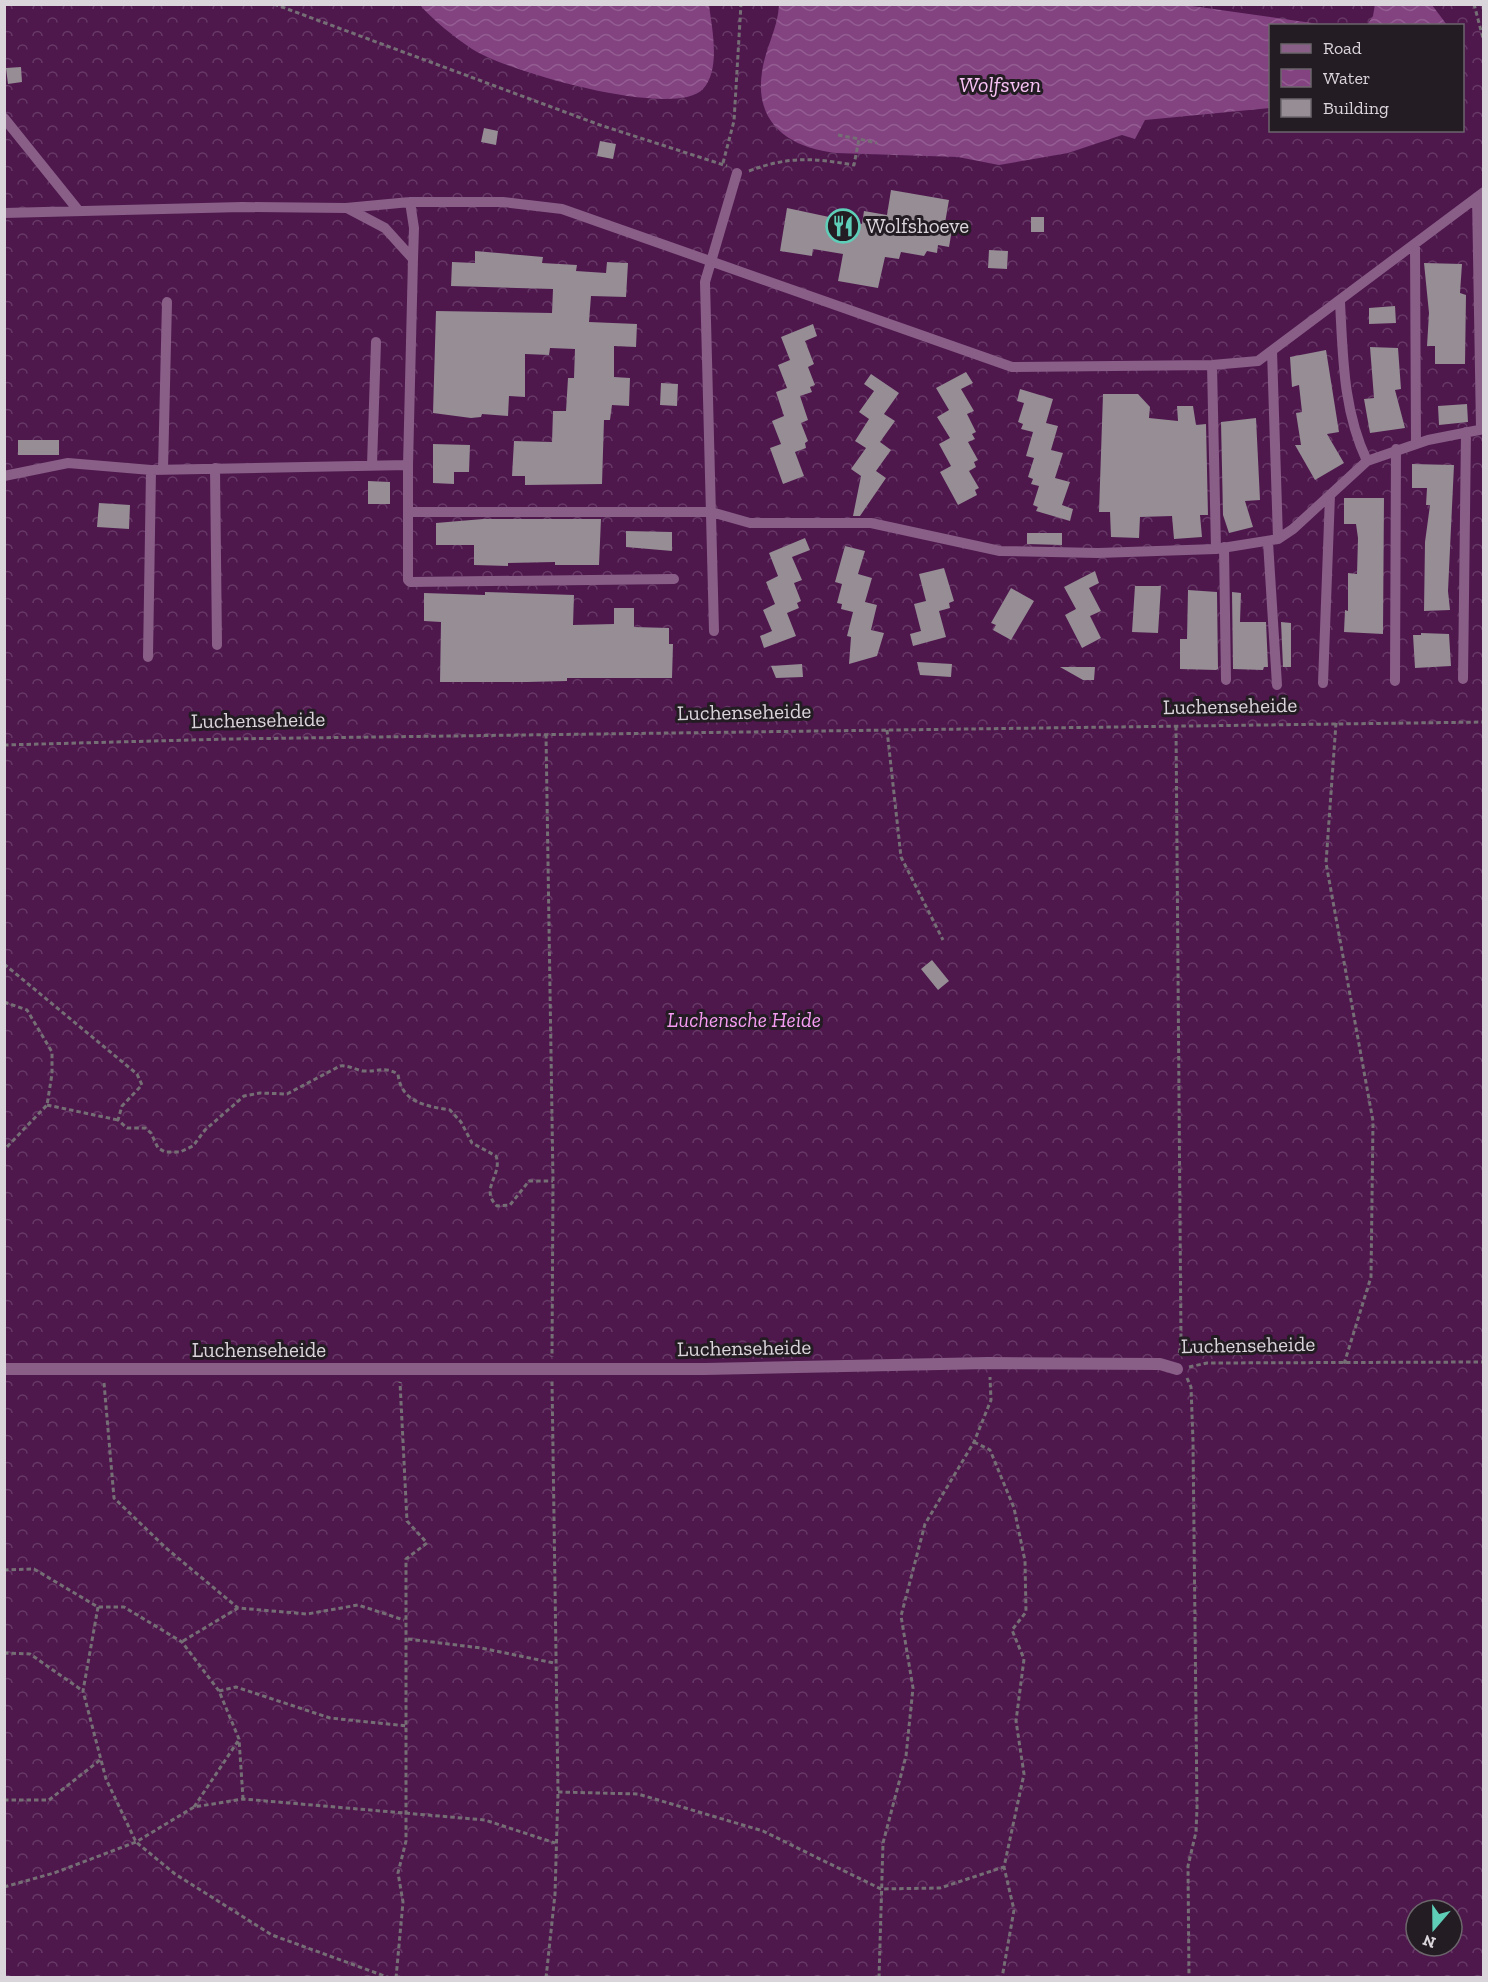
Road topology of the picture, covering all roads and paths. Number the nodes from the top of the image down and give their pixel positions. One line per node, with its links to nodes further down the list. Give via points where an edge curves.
1 (274, 4): 9 (path, via 600,125)
2 (741, 4): 9 (path, via 734,121)
3 (1474, 4): 4 (path)
4 (1484, 42)
5 (4, 118): 14 (lane)
6 (838, 135): 7 (path)
7 (859, 140): 8 (path); 10 (path, via 854,165 814,158 776,161)
8 (877, 143)
9 (723, 163): 10 (path)
10 (737, 173): 18 (lane)
11 (1480, 194): 16 (lane); 24 (lane)
12 (410, 202): 13 (lane); 17 (lane); 18 (lane, via 503,201 562,209)
13 (346, 208): 14 (lane); 17 (lane, via 385,228)
14 (78, 210): 15 (lane)
15 (4, 213)
16 (1415, 244): 20 (lane); 26 (lane)
17 (413, 259): 30 (lane)
18 (710, 261): 23 (lane, via 1012,367); 37 (lane, via 705,282)
19 (167, 302): 32 (lane)
20 (1340, 302): 22 (lane); 28 (lane, via 1350,417)
21 (376, 342): 29 (lane)
22 (1272, 351): 23 (lane, via 1258,361); 38 (lane)
23 (1212, 365): 39 (lane)
24 (1482, 429): 25 (lane)
25 (1467, 432): 26 (lane); 44 (lane)
26 (1416, 444): 27 (lane)
27 (1396, 449): 28 (lane); 46 (lane)
28 (1367, 461): 35 (lane)
29 (372, 465): 30 (lane); 31 (lane)
30 (408, 465): 36 (lane)
31 (215, 468): 32 (lane); 42 (lane)
32 (163, 469): 33 (lane)
33 (151, 471): 34 (lane, via 68,463); 43 (lane)
34 (4, 476)
35 (1330, 495): 38 (lane); 47 (lane)
36 (408, 512): 37 (lane); 40 (lane, via 410,582)
37 (711, 512): 39 (lane, via 750,523 871,523 1000,551 1098,553); 41 (lane)
38 (1273, 541): 39 (lane); 48 (lane)
39 (1220, 548): 45 (lane)
40 (674, 579)
41 (714, 631)
42 (217, 645)
43 (148, 657)
44 (1463, 679)
45 (1226, 680)
46 (1395, 681)
47 (1323, 683)
48 (1277, 685)
49 (1484, 722): 50 (path, Luchenseheide)
50 (1336, 723): 51 (path, Luchenseheide); 64 (path, via 1326,863 1373,1121 1371,1277)
51 (1176, 726): 52 (path, Luchenseheide); 67 (path, via 1181,1341)
52 (887, 730): 53 (path, Luchenseheide); 55 (path, via 901,857)
53 (546, 735): 54 (path, Luchenseheide); 61 (path)
54 (4, 745)
55 (943, 940)
56 (4, 964): 59 (path, via 143,1081 122,1106)
57 (4, 1002): 58 (path, via 27,1010 52,1052)
58 (47, 1105): 59 (path); 60 (path)
59 (118, 1120): 61 (path, via 127,1128 146,1128 158,1148 176,1153 193,1146 205,1130 244,1096 260,1092 287,1094 340,1066 362,1071 387,1068 398,1074 399,1083 413,1100 430,1108 450,1110 472,1143 496,1156 497,1167 489,1188 497,1206 510,1205 530,1181)
60 (4, 1150)
61 (553, 1181): 69 (path)
62 (1484, 1362): 64 (path, Luchenseheide)
63 (988, 1363): 67 (street, Luchenseheide, via 1160,1364); 69 (street, Luchenseheide); 70 (path, via 991,1400)
64 (1344, 1364): 67 (path, Luchenseheide, via 1207,1363)
65 (4, 1369): 68 (street, Luchenseheide)
66 (399, 1369): 68 (street, Luchenseheide); 69 (street, Luchenseheide); 74 (path, via 407,1521 427,1543 406,1559)
67 (1177, 1369): 99 (path, via 1191,1387 1193,1441 1197,1808 1188,1866)
68 (102, 1370): 73 (path, via 114,1498)
69 (552, 1370): 78 (path)
70 (974, 1442): 91 (path, via 990,1450 1014,1508 1025,1561 1026,1612 1012,1630 1024,1659 1016,1721 1024,1774); 93 (path, via 925,1524 901,1616 913,1688 906,1756 883,1843)
71 (4, 1570): 72 (path, via 34,1569)
72 (98, 1607): 76 (path, via 124,1607); 79 (path)
73 (238, 1608): 74 (path, via 307,1614 358,1605); 76 (path)
74 (404, 1620): 75 (path)
75 (408, 1639): 78 (path, via 481,1648); 81 (path)
76 (182, 1642): 80 (path)
77 (4, 1653): 79 (path, via 30,1654)
78 (554, 1664): 84 (path)
79 (83, 1691): 83 (path)
80 (219, 1691): 81 (path, via 236,1687 330,1718); 82 (path)
81 (407, 1726): 88 (path)
82 (239, 1739): 85 (path); 87 (path)
83 (100, 1760): 86 (path, via 49,1800); 89 (path)
84 (558, 1792): 90 (path); 93 (path, via 638,1794 763,1831)
85 (243, 1799): 87 (path); 88 (path)
86 (4, 1800)
87 (194, 1807): 89 (path)
88 (405, 1814): 90 (path, via 485,1820); 95 (path, via 406,1841 398,1873 403,1902)
89 (136, 1842): 92 (path); 94 (path, via 175,1874 272,1935)
90 (555, 1843): 96 (path, via 555,1894)
91 (1004, 1867): 93 (path, via 940,1888); 98 (path, via 1014,1910)
92 (4, 1887)
93 (881, 1889): 97 (path)
94 (390, 1977)
95 (396, 1977)
96 (546, 1977)
97 (879, 1977)
98 (1002, 1977)
99 (1189, 1977)

